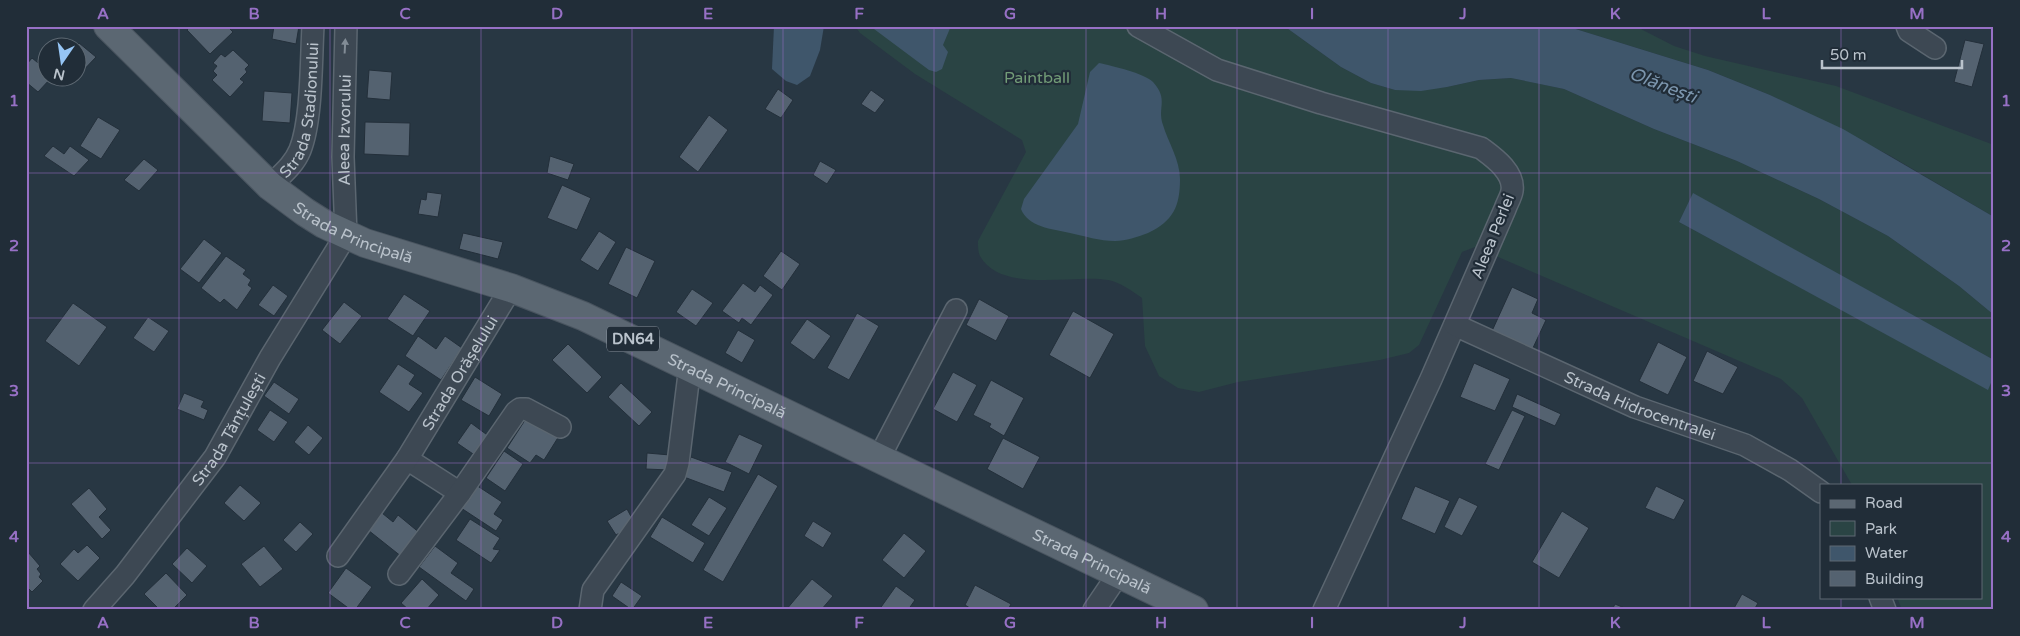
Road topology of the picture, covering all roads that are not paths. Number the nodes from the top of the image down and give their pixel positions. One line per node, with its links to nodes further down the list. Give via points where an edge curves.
1 (108, 26): 7 (main road, Strada Principală / DN64)
2 (313, 26): 7 (street, Strada Stadionului, via 305,133 300,151)
3 (346, 26): 8 (street, Aleea Izvorului, one-way to 3, via 343,157)
4 (1138, 26): 11 (street, Aleea Perlei, via 1217,70 1481,148 1494,158 1508,174 1512,190)
5 (1907, 26): 6 (street, via 1909,31)
6 (1935, 48)
7 (270, 186): 8 (main road, Strada Principală / DN64, via 305,212)
8 (346, 235): 9 (main road, Strada Principală / DN64); 22 (street, Strada Tănțulești, via 270,358 215,457)
9 (511, 288): 12 (main road, Strada Principală / DN64, via 583,316); 15 (street, Strada Orășelului)
10 (956, 310): 14 (street)
11 (1455, 326): 16 (street, Strada Hidrocentralei, via 1635,407 1745,445); 26 (street, Aleea Perlei)
12 (690, 366): 14 (main road, Strada Principală / DN64); 23 (street, via 675,474 593,590)
13 (560, 427): 17 (street, via 535,412 520,409)
14 (879, 458): 20 (main road, Strada Principală / DN64)
15 (407, 459): 17 (street); 18 (street, Strada Orășelului)
16 (1820, 491)
17 (460, 493): 19 (street)
18 (338, 556)
19 (399, 574)
20 (1119, 574): 24 (street); 25 (main road, Strada Principală / DN64)
21 (1880, 598): 27 (street)
22 (94, 610)
23 (590, 610)
24 (1094, 610)
25 (1194, 610)
26 (1324, 610)
27 (1885, 610)

